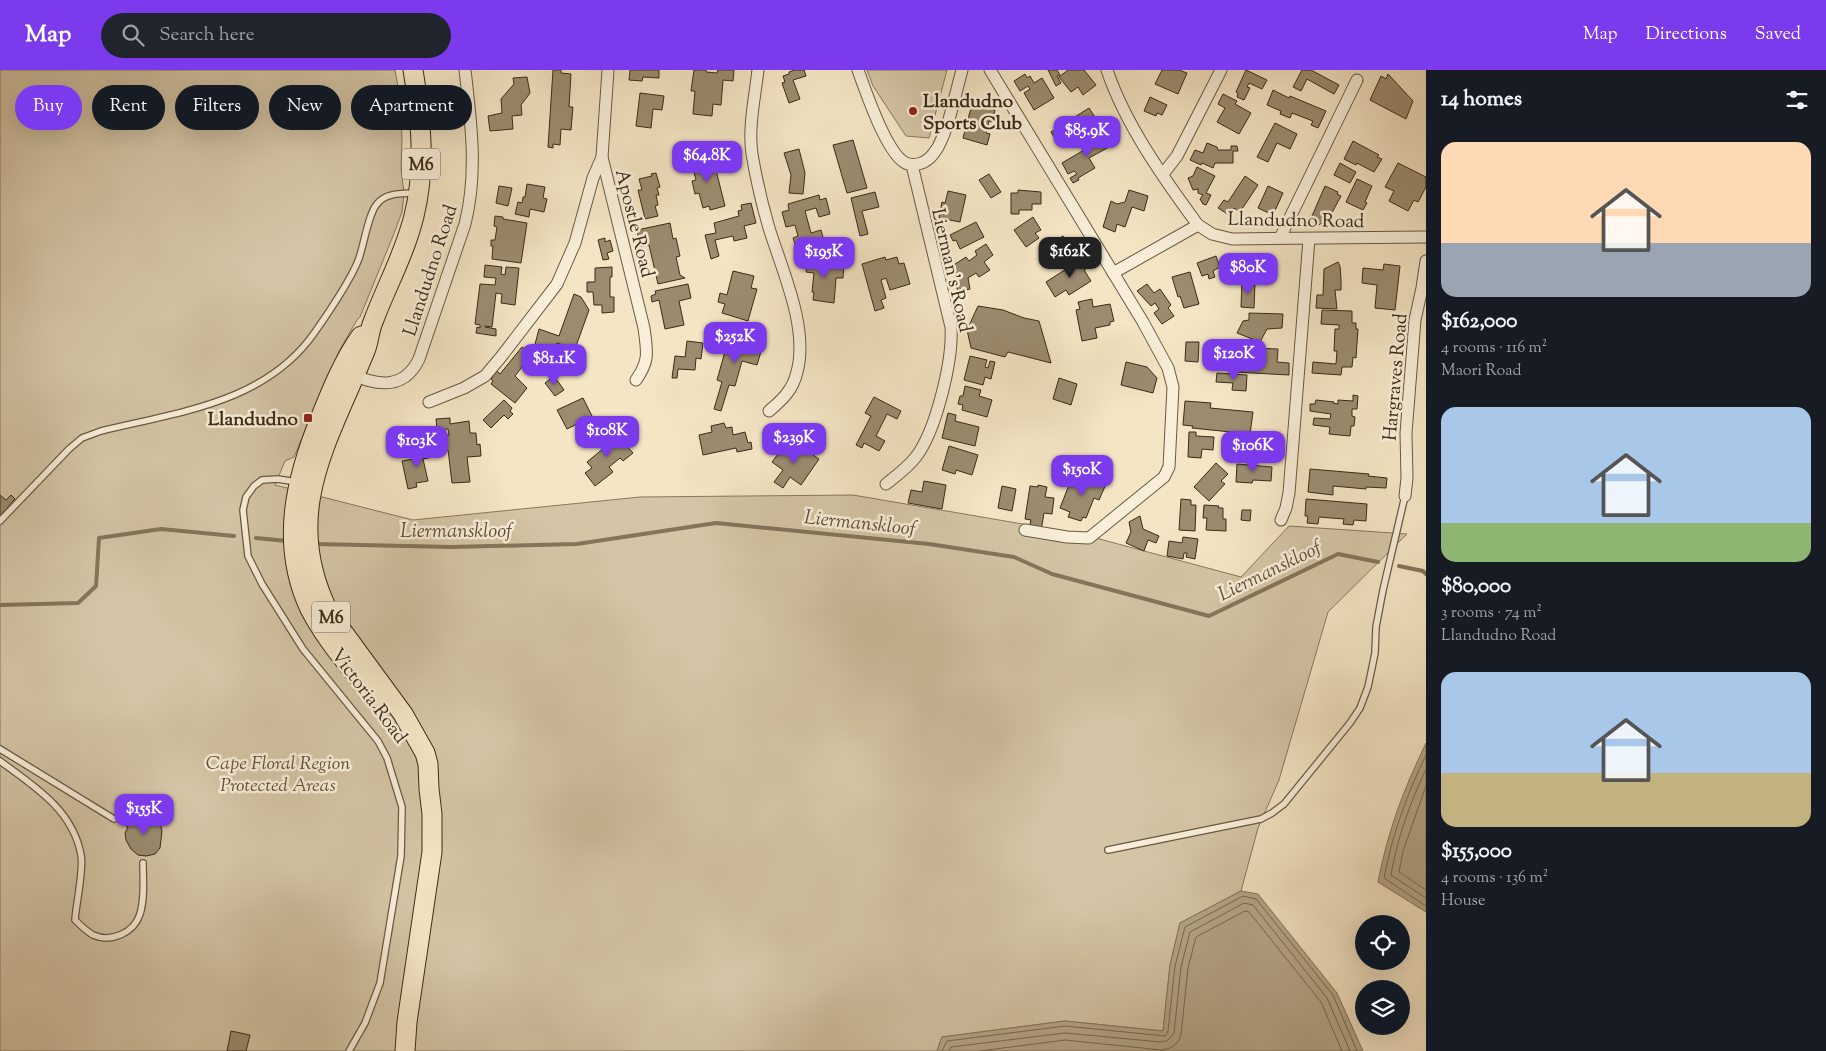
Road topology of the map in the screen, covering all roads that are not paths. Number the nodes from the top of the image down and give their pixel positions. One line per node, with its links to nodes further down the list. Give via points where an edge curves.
1 (413, 70): 14 (main road, Victoria Road / M6, via 421,123)
2 (465, 70): 21 (street, Llandudno Road, via 473,145 469,206 419,360 410,374 399,381 384,383)
3 (608, 70): 11 (street, Apostle Road)
4 (758, 70): 24 (street, via 752,152 768,226 794,309 799,336 799,363 793,384 784,399)
5 (858, 70): 12 (street, via 873,114 891,146 903,162)
6 (962, 70): 12 (street, via 938,148 928,160)
7 (990, 70): 20 (street)
8 (1107, 70): 13 (street, Llandudno Road, via 1131,124)
9 (1221, 70): 13 (street, via 1177,156)
10 (1357, 80): 17 (street)
11 (602, 157): 22 (street, Apostle Road, via 644,328 647,357 645,368); 23 (street, via 575,243 557,284 485,376)
12 (912, 165): 26 (street, Lierman's Road, via 952,327 952,340 948,369 926,440 915,458)
13 (1163, 174): 15 (street, Llandudno Road)
14 (418, 193): 21 (main road, Victoria Road / M6, via 410,230 394,274 372,324 354,346); 29 (lane, via 397,194 378,203 354,269 315,332 286,366 243,392 219,401 82,438)
15 (1198, 225): 17 (street, Llandudno Road, via 1212,234 1232,239); 20 (street)
16 (1426, 237): 18 (street, Llandudno Road)
17 (1280, 238): 18 (street, Llandudno Road)
18 (1309, 239): 28 (street, via 1289,493)
19 (1426, 261): 27 (street, Hargraves Road, via 1415,320 1406,433 1408,478)
20 (1113, 273): 30 (street, via 1156,345 1172,379 1173,413 1167,473 1089,538)
21 (347, 372): 25 (main road, Victoria Road / M6, via 309,445)
22 (636, 380)
23 (429, 402)
24 (769, 411)
25 (306, 483): 36 (main road, Victoria Road / M6, via 307,540 312,572 322,599 344,637 411,727 428,764 432,852); 37 (lane, via 278,478 262,480 254,486 246,497 243,510 248,556 303,649 378,741 402,807 401,856 380,983 365,1023)
26 (886, 484)
27 (1405, 496): 34 (lane, via 1383,590 1368,687 1360,708 1284,804 1261,819)
28 (1281, 520)
29 (0, 522)
30 (1025, 530)
31 (0, 749): 33 (lane)
32 (0, 761): 35 (lane, via 33,785 64,814 74,832 81,856 75,920 91,934 118,936 137,921 142,903)
33 (114, 819)
34 (1108, 850)
35 (143, 863)
36 (404, 1049)
37 (349, 1051)

